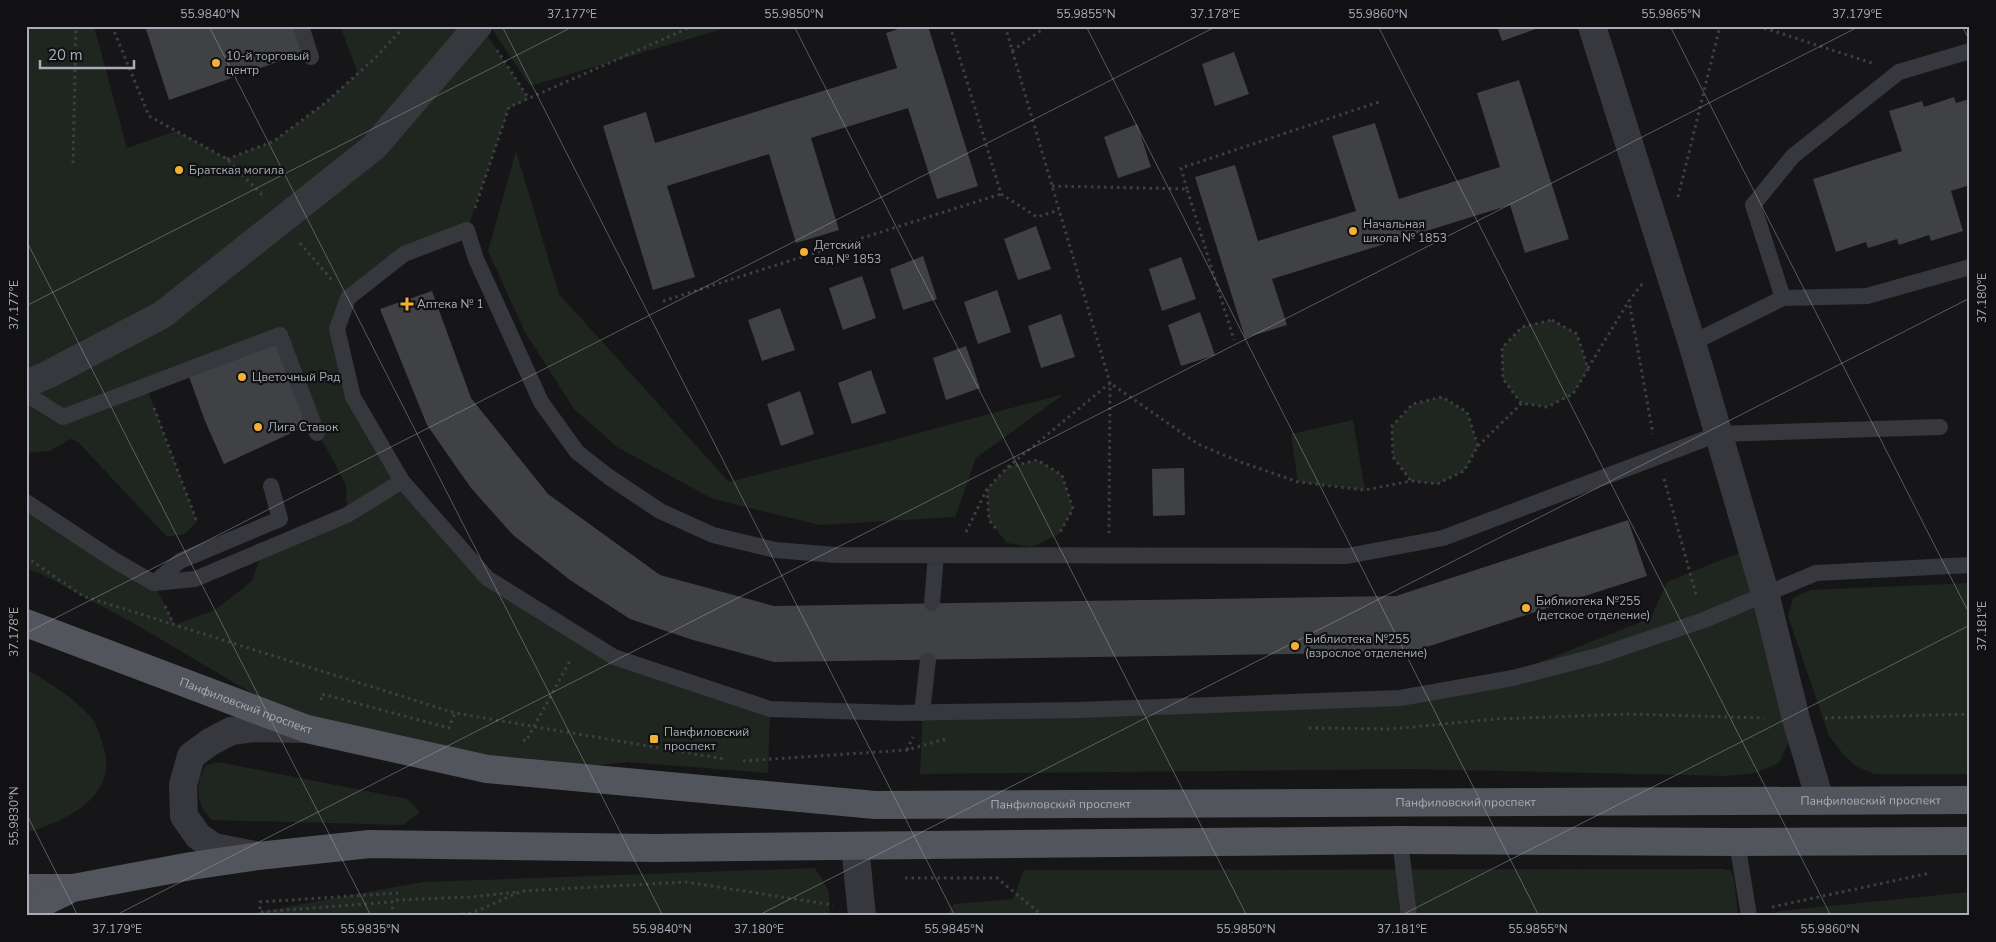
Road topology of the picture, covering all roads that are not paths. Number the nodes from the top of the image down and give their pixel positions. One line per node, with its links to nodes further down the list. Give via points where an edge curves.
1 (301, 26): 5 (lane)
2 (1592, 26): 8 (street)
3 (485, 34): 9 (street, via 374,147 162,315)
4 (1970, 51): 7 (lane, via 1899,72 1793,156 1753,205)
5 (311, 57)
6 (1970, 267): 7 (lane, via 1868,296)
7 (1783, 298): 8 (lane)
8 (1692, 344): 13 (street)
9 (26, 384)
10 (26, 394): 12 (lane, via 63,417 280,335)
11 (1940, 427): 13 (lane)
12 (317, 433)
13 (1718, 434): 17 (lane, via 1443,538 1347,556); 20 (street)
14 (402, 482): 17 (lane, via 353,397 337,329 348,298 404,254 467,230 476,259 541,402 577,452 609,478 660,511 713,535 775,550 836,555); 19 (lane, via 347,515 195,579); 24 (lane, via 487,578 614,658 770,709)
15 (271, 486): 19 (lane, via 280,519 180,561)
16 (26, 502): 19 (lane)
17 (936, 555): 21 (lane)
18 (1970, 565): 20 (lane, via 1816,573)
19 (154, 583)
20 (1765, 593): 24 (lane, via 1704,620 1601,655 1513,678 1400,698); 26 (street)
21 (932, 603)
22 (26, 623): 25 (main road, Панфиловский проспект)
23 (928, 660): 24 (lane)
24 (922, 712)
25 (308, 729): 26 (main road, Панфиловский проспект, via 487,769 876,805); 32 (street, via 231,731 191,756 182,785 184,816 198,836 214,847)
26 (1820, 800): 27 (main road, Панфиловский проспект)
27 (1970, 800)
28 (1400, 840): 30 (main road); 31 (main road); 38 (lane)
29 (1970, 841): 30 (main road)
30 (1737, 842): 37 (lane)
31 (856, 846): 32 (main road, via 655,848 370,844); 36 (street)
32 (258, 856): 34 (main road)
33 (26, 888): 34 (main road)
34 (73, 888): 35 (main road)
35 (26, 911)
36 (862, 911)
37 (1748, 914)
38 (1409, 916)

